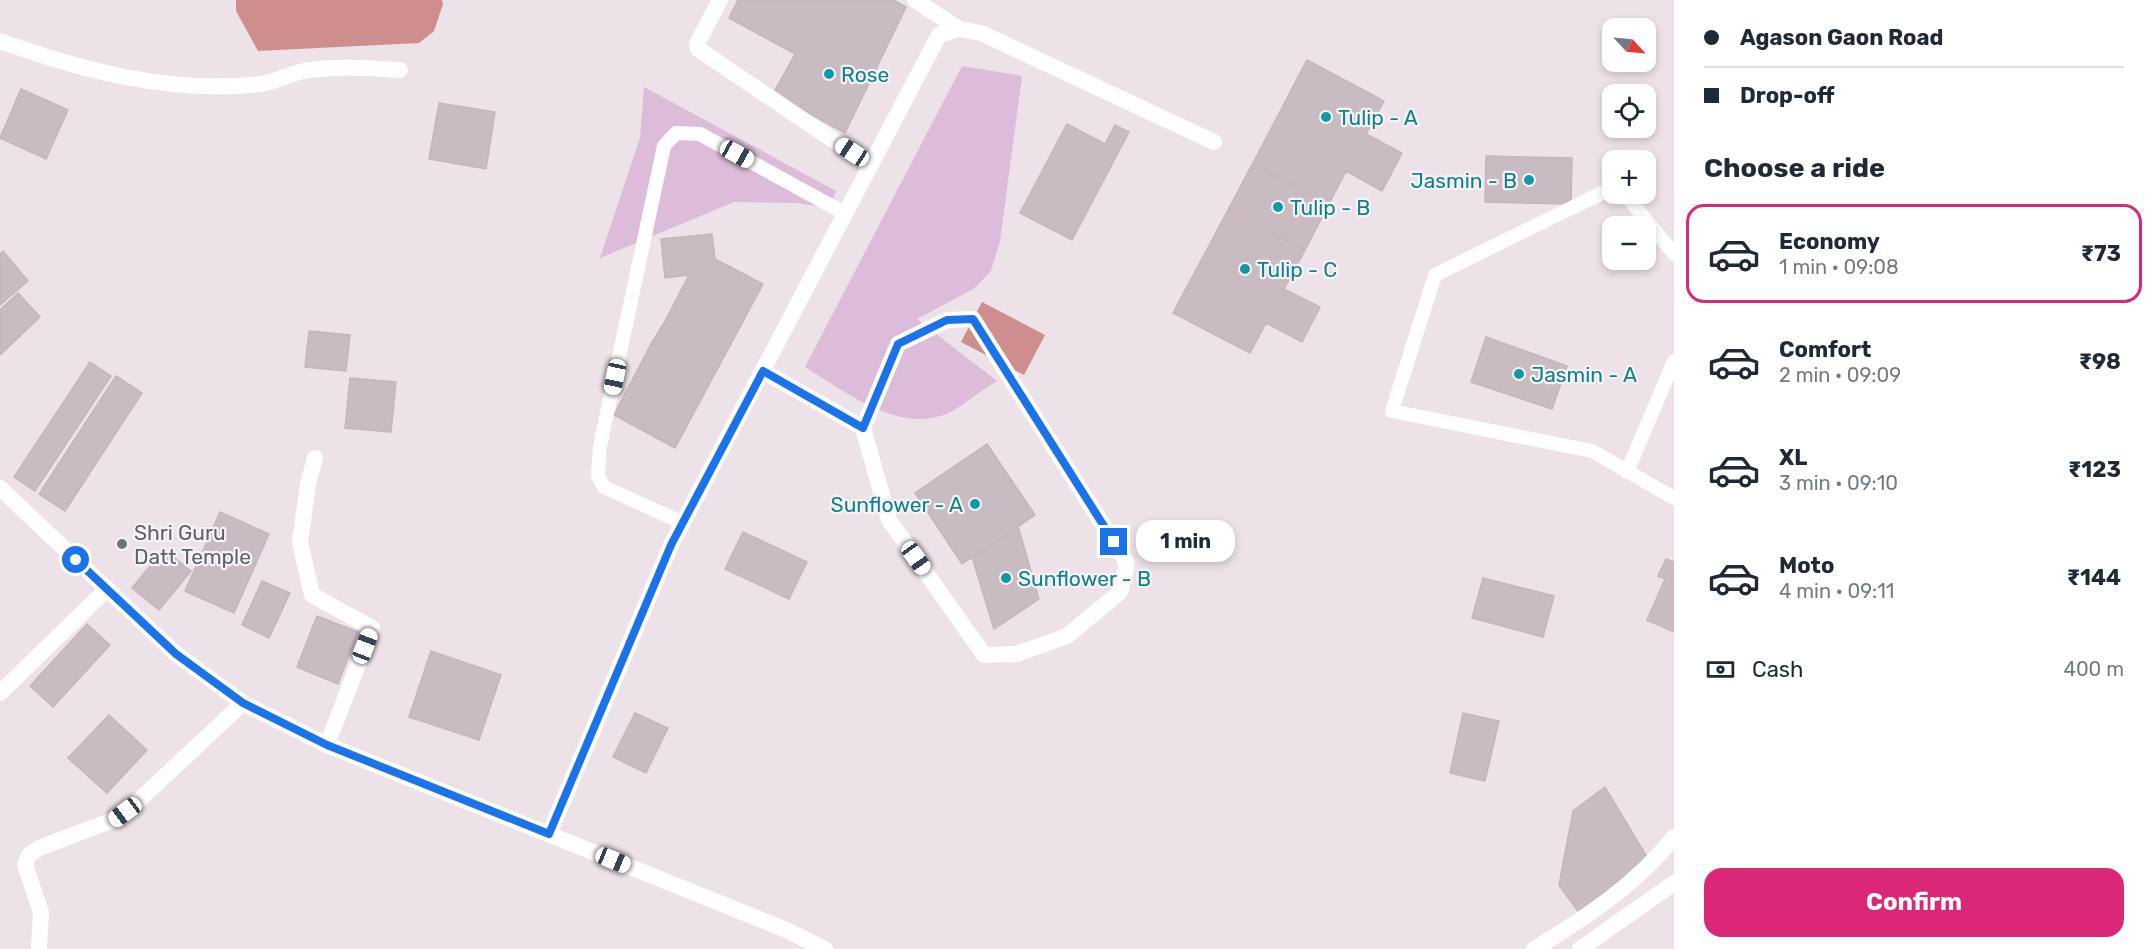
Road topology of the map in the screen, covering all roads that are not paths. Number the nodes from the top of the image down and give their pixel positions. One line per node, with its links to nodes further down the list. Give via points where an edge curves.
1 (720, 0): 7 (street, via 698,49)
2 (915, 0): 3 (street)
3 (959, 28): 6 (street, via 981,33); 7 (street, via 939,34)
4 (0, 41): 5 (street, via 129,78 180,87 261,84 304,71 360,67)
5 (400, 70)
6 (1214, 142)
7 (870, 165): 10 (street)
8 (1602, 193): 16 (lane, via 1435,275 1392,411 1592,452)
9 (1634, 204): 11 (lane)
10 (846, 214): 13 (street); 19 (lane, via 700,134 676,133 664,146 600,446 598,476 604,487)
11 (1674, 254)
12 (1674, 361): 16 (lane)
13 (763, 371): 14 (street); 19 (street)
14 (863, 428): 14 (street, via 889,520 984,655 1017,654 1067,636 1120,592 1127,563 973,319 947,320 898,344)
15 (315, 458): 23 (street, via 300,542 312,595 372,628)
16 (1627, 472): 18 (lane)
17 (0, 488): 20 (street)
18 (1674, 498)
19 (683, 523): 24 (street)
20 (107, 589): 21 (street); 22 (street, via 176,654)
21 (0, 693)
22 (243, 703): 23 (street); 27 (street, via 113,820 29,855 25,865 41,912)
23 (327, 745): 24 (street)
24 (549, 834): 28 (street)
25 (1674, 837): 29 (street, via 1631,882)
26 (1674, 883): 30 (street)
27 (39, 949)
28 (825, 949)
29 (1534, 949)
30 (1580, 949)

